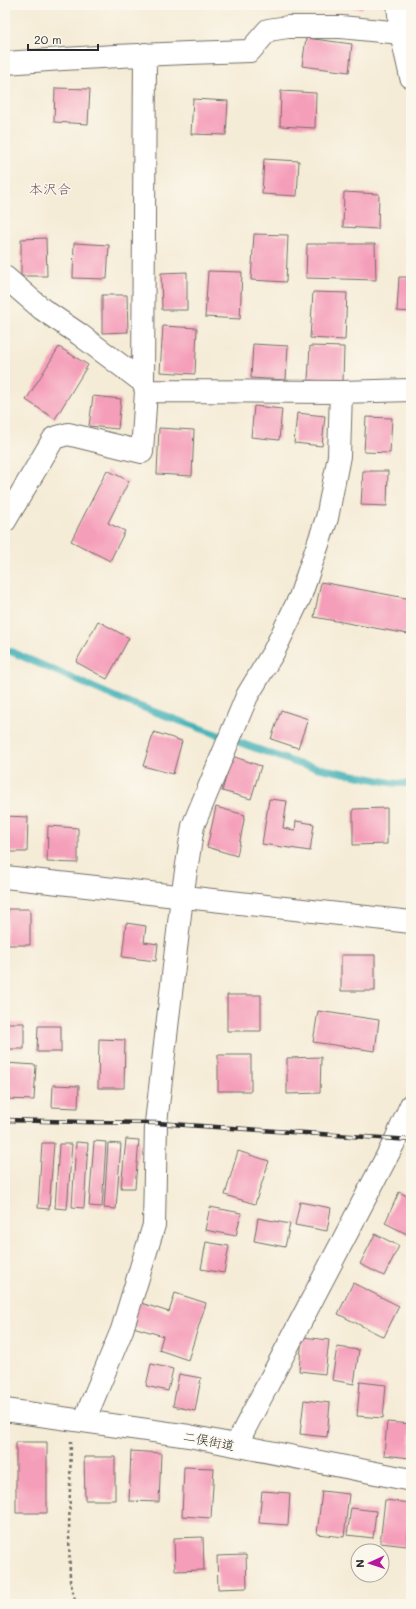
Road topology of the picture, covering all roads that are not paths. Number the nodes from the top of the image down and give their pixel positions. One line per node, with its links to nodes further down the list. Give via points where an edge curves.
1 (398, 5): 2 (street)
2 (401, 33): 3 (street, via 341,27 288,27 268,30 250,51); 5 (street)
3 (145, 54): 4 (street); 7 (street)
4 (5, 63)
5 (411, 78)
6 (5, 277): 7 (street, via 42,309 79,334)
7 (144, 386): 9 (street); 10 (street, via 142,452 68,434 54,438)
8 (411, 390): 9 (street)
9 (341, 392): 12 (street, via 339,456 327,518 300,597 274,651 247,696 193,826)
10 (8, 509)
11 (5, 877): 12 (street)
12 (182, 897): 13 (street); 16 (street, via 156,1122 154,1225 122,1330)
13 (411, 922)
14 (411, 1105): 17 (street)
15 (5, 1410): 16 (street, 二俣街道)
16 (77, 1420): 17 (street, 二俣街道)
17 (236, 1445): 18 (street, 二俣街道)
18 (411, 1480)

